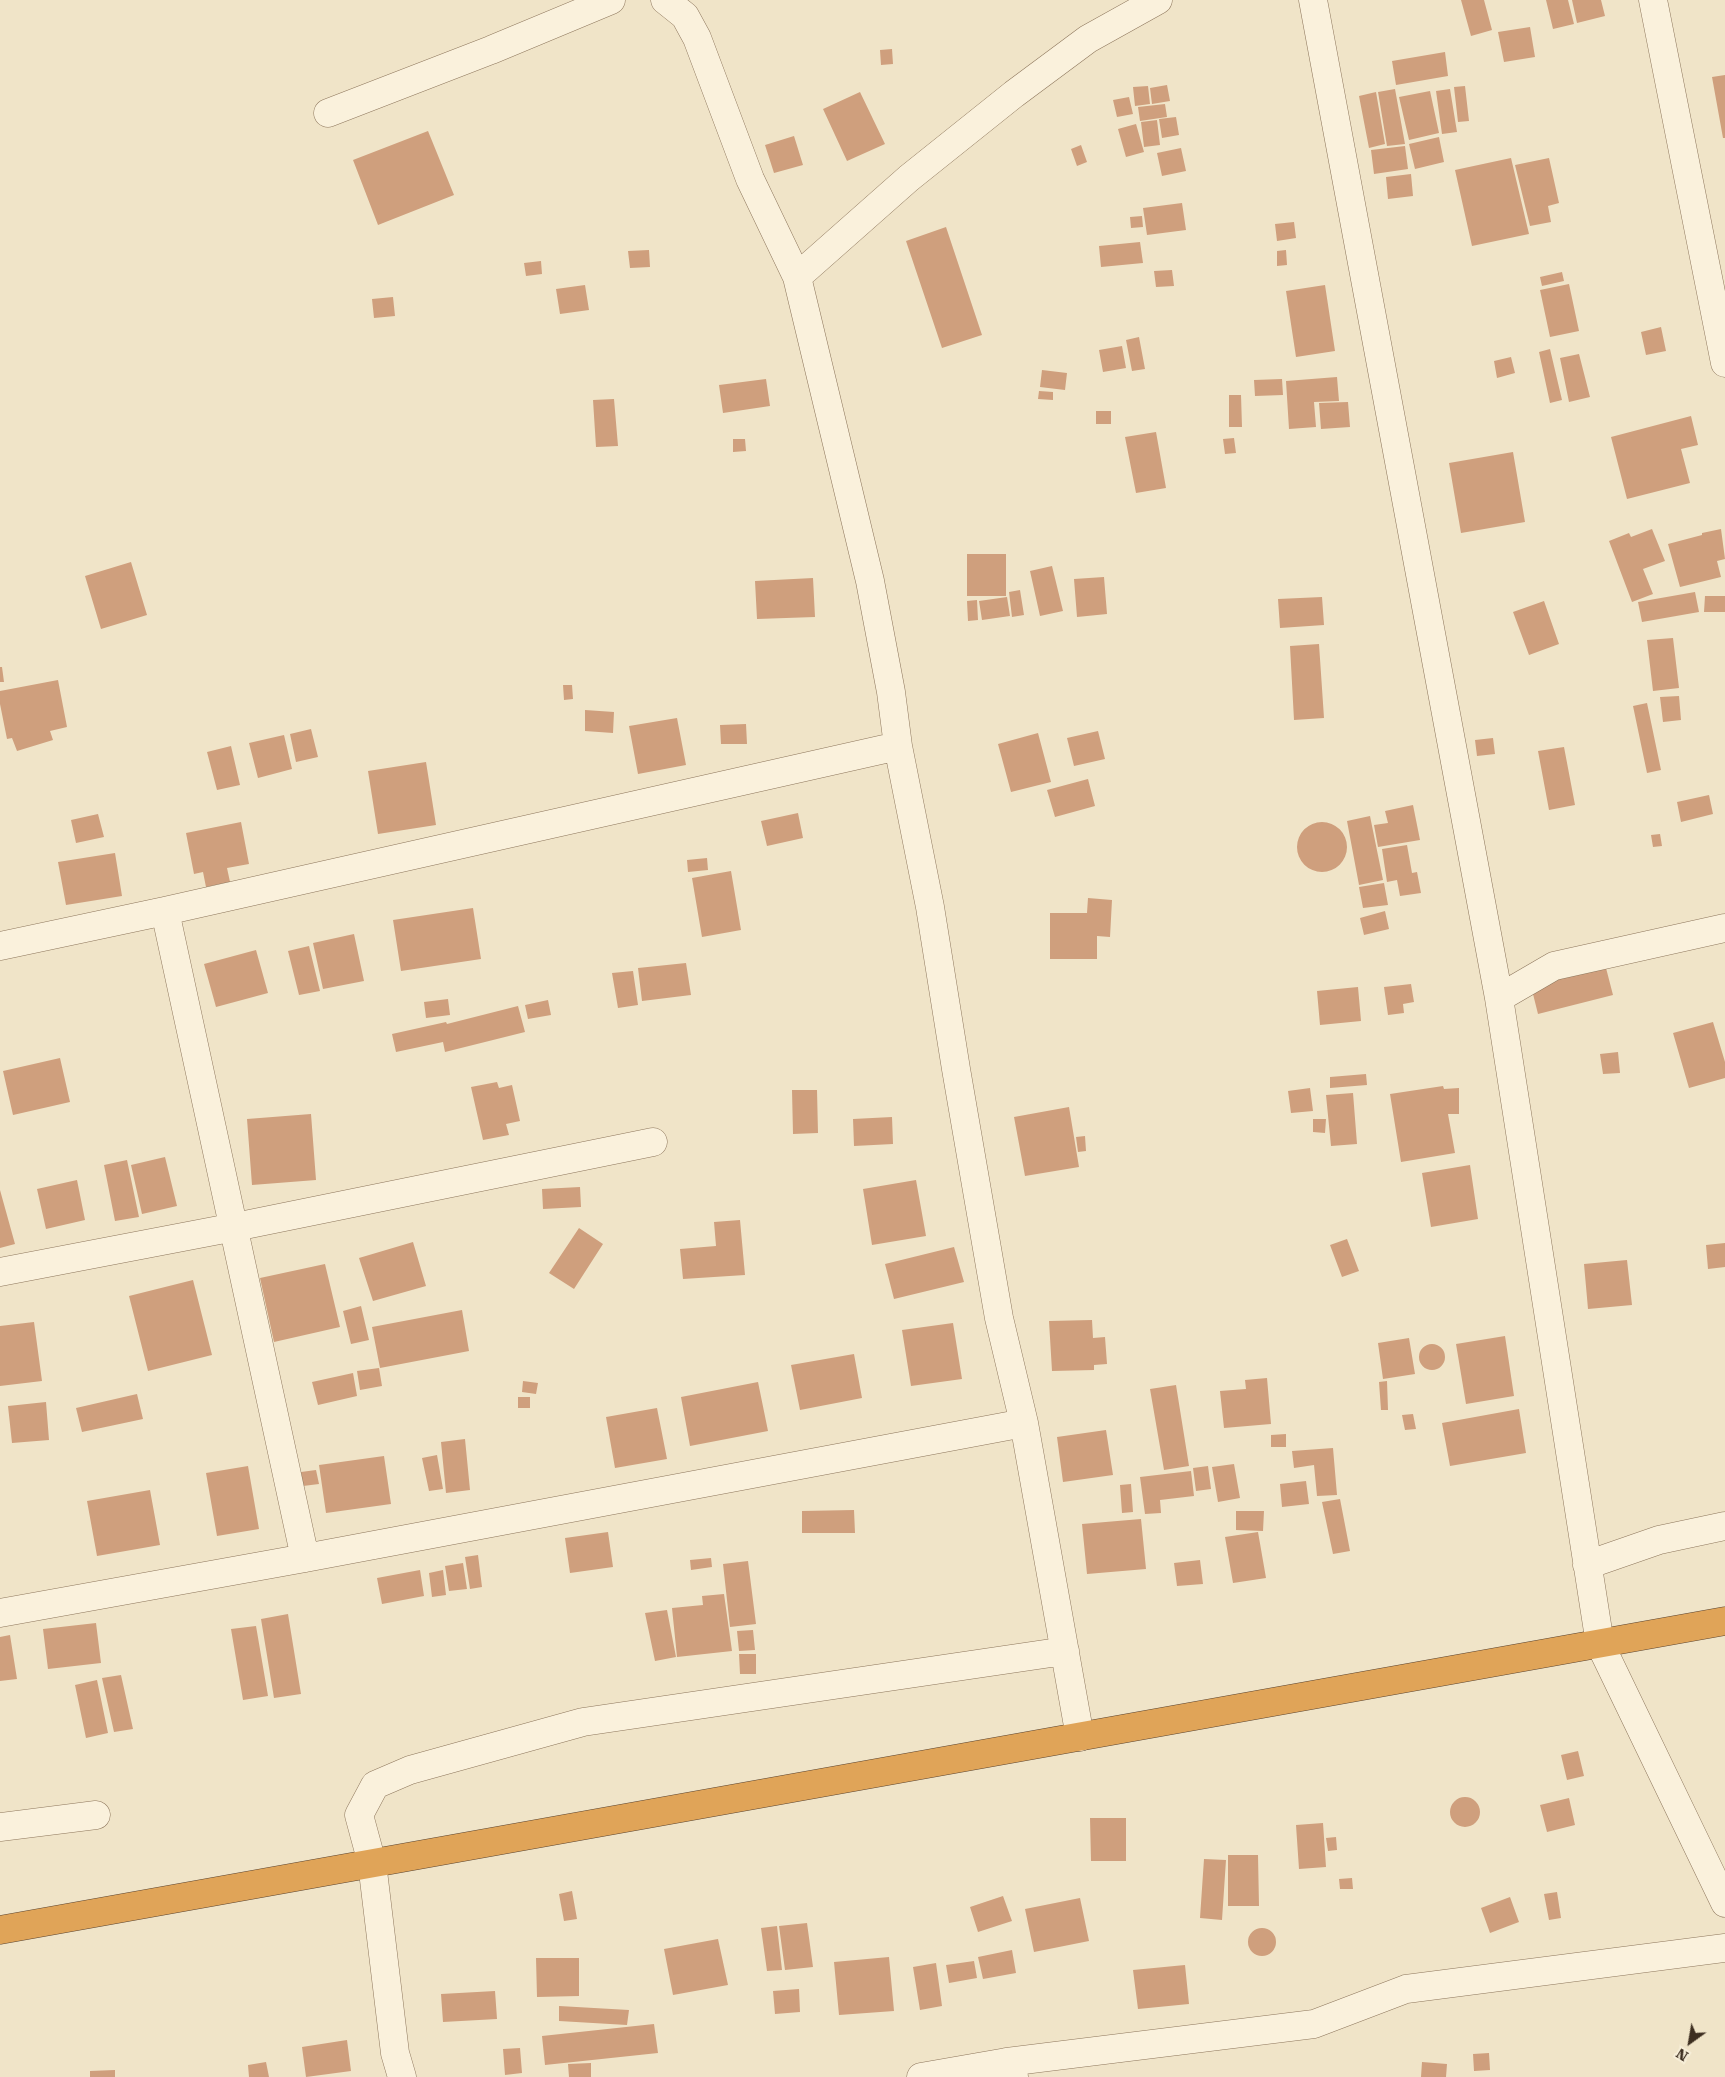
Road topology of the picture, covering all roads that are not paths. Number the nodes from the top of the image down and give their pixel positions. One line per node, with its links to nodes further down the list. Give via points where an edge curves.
1 (611, 0): 6 (street)
2 (665, 0): 7 (street, via 685,16 696,38 750,180)
3 (1158, 0): 7 (street, via 1088,39 1014,94 909,178)
4 (1313, 0): 13 (street)
5 (1653, 0): 8 (street)
6 (328, 113)
7 (797, 277): 9 (street, via 870,581)
8 (1725, 363)
9 (898, 746): 10 (street); 17 (street, via 930,907 999,1318)
10 (166, 912): 12 (street); 15 (street)
11 (1725, 928): 13 (street, via 1554,966)
12 (0, 946)
13 (1499, 998): 20 (street)
14 (653, 1142): 15 (street)
15 (235, 1227): 16 (street); 19 (street)
16 (0, 1272)
17 (1024, 1423): 19 (street); 24 (street)
18 (1725, 1526): 20 (street, via 1659,1540)
19 (305, 1558): 21 (street)
20 (1588, 1565): 23 (street)
21 (0, 1613)
22 (1725, 1622): 23 (highway)
23 (1600, 1644): 25 (highway); 29 (street)
24 (1065, 1651): 25 (street); 28 (street, via 583,1722 410,1770 375,1785 359,1815)
25 (1080, 1737): 28 (highway)
26 (96, 1815): 27 (street)
27 (0, 1827)
28 (372, 1863): 30 (highway); 33 (street, via 395,2053)
29 (1725, 1903)
30 (0, 1930)
31 (1725, 1948): 32 (street, via 1406,1989 1314,2024)
32 (1011, 2069): 34 (street)
33 (402, 2077)
34 (921, 2077)

